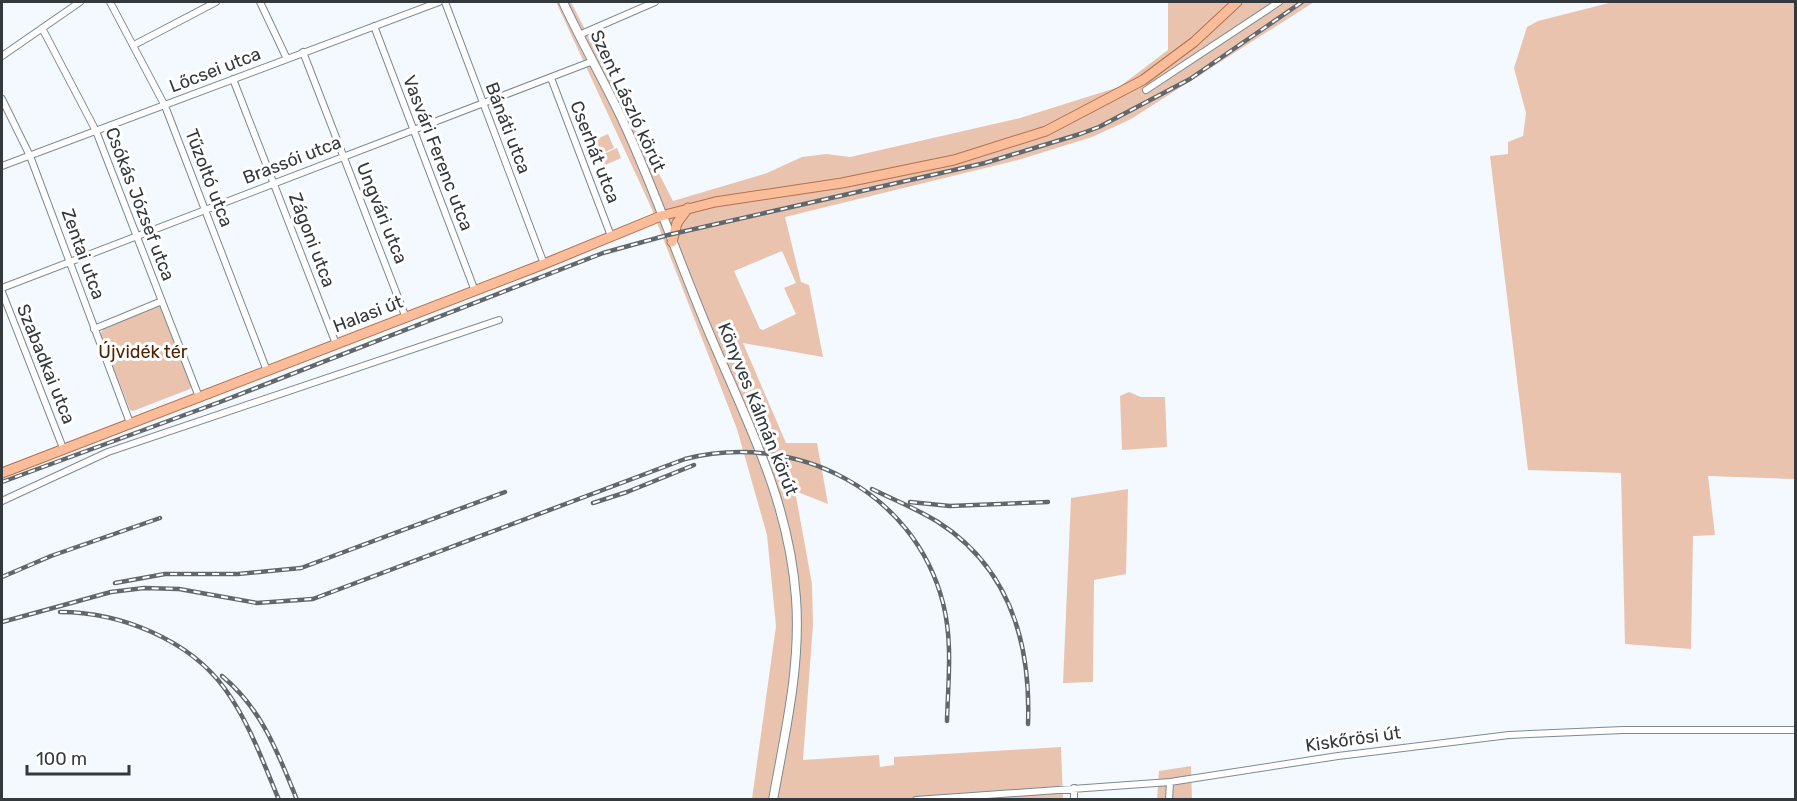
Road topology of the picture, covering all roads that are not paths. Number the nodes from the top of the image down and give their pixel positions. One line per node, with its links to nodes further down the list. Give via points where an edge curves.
1 (77, 2): 12 (street)
2 (110, 2): 14 (street, Tűzoltó utca)
3 (216, 2): 14 (street)
4 (260, 2): 17 (street)
5 (439, 2): 11 (street, Lőcsei utca)
6 (445, 2): 23 (street, Bánáti utca)
7 (562, 2): 13 (street, Szent László körút)
8 (655, 2): 13 (street)
9 (1237, 2): 31 (main road, Halasi út, via 1194,42 1143,80 1046,131 954,160)
10 (1279, 2): 21 (street)
11 (374, 26): 15 (street, Lőcsei utca); 25 (street, Vasvári Ferenc utca)
12 (42, 28): 16 (street); 26 (street, Csókás József utca)
13 (579, 35): 18 (street, Szent László körút)
14 (134, 45): 24 (street, Tűzoltó utca)
15 (303, 52): 17 (street, Lőcsei utca); 28 (street, Ungvári utca)
16 (2, 56)
17 (287, 59): 20 (street, Lőcsei utca)
18 (593, 61): 19 (street, Brassói utca); 33 (street, Szent László körút)
19 (551, 78): 23 (street, Brassói utca); 35 (street, Cserhát utca)
20 (233, 79): 24 (street, Lőcsei utca); 30 (street, Zágoni utca)
21 (1146, 90)
22 (2, 99): 27 (street, Zentai utca)
23 (483, 102): 25 (street, Brassói utca); 38 (street, Bánáti utca)
24 (165, 106): 26 (street, Lőcsei utca); 32 (street, Tűzoltó utca)
25 (412, 129): 28 (street, Brassói utca); 40 (street, Vasvári Ferenc utca)
26 (96, 131): 27 (street, Lőcsei utca); 34 (street, Csókás József utca)
27 (30, 156): 29 (street, Lőcsei utca); 37 (street, Zentai utca)
28 (343, 156): 30 (street, Brassói utca); 42 (street, Ungvári utca)
29 (2, 166)
30 (274, 183): 32 (street, Brassói utca); 45 (street, Zágoni utca)
31 (688, 208): 33 (main road, Halasi út); 36 (main road)
32 (206, 209): 34 (street, Brassói utca); 46 (street, Tűzoltó utca)
33 (661, 216): 35 (main road, Halasi út); 36 (street, Könyves Kálmán körút)
34 (138, 236): 37 (street, Brassói utca); 41 (street, Csókás József utca)
35 (611, 236): 38 (main road, Halasi út)
36 (672, 243): 57 (street, Könyves Kálmán körút, via 772,478 787,532 796,597 796,651)
37 (69, 262): 39 (street, Brassói utca); 44 (street, Zentai utca)
38 (544, 264): 40 (main road, Halasi út)
39 (2, 290): 49 (street, Szabadkai utca)
40 (475, 291): 42 (main road, Halasi út)
41 (162, 301): 44 (street); 47 (street, Csókás József utca)
42 (406, 318): 45 (main road, Halasi út)
43 (499, 320): 51 (street, via 108,452)
44 (94, 328): 48 (street, Zentai utca)
45 (336, 344): 46 (main road, Halasi út)
46 (267, 371): 47 (main road, Halasi út)
47 (199, 397): 48 (main road, Halasi út)
48 (130, 423): 49 (main road, Halasi út)
49 (63, 448): 50 (main road, Halasi út)
50 (2, 473)
51 (2, 501)
52 (1796, 730): 53 (street, Kiskőrösi út, via 1623,730 1509,735)
53 (1170, 782): 54 (street, Kiskőrösi út); 60 (street)
54 (1074, 788): 55 (street, Kiskőrösi út); 59 (street)
55 (1002, 797): 56 (street, Kiskőrösi út)
56 (927, 799): 58 (street, Kiskőrösi út)
57 (773, 800)
58 (916, 800)
59 (1074, 800)
60 (1169, 800)

